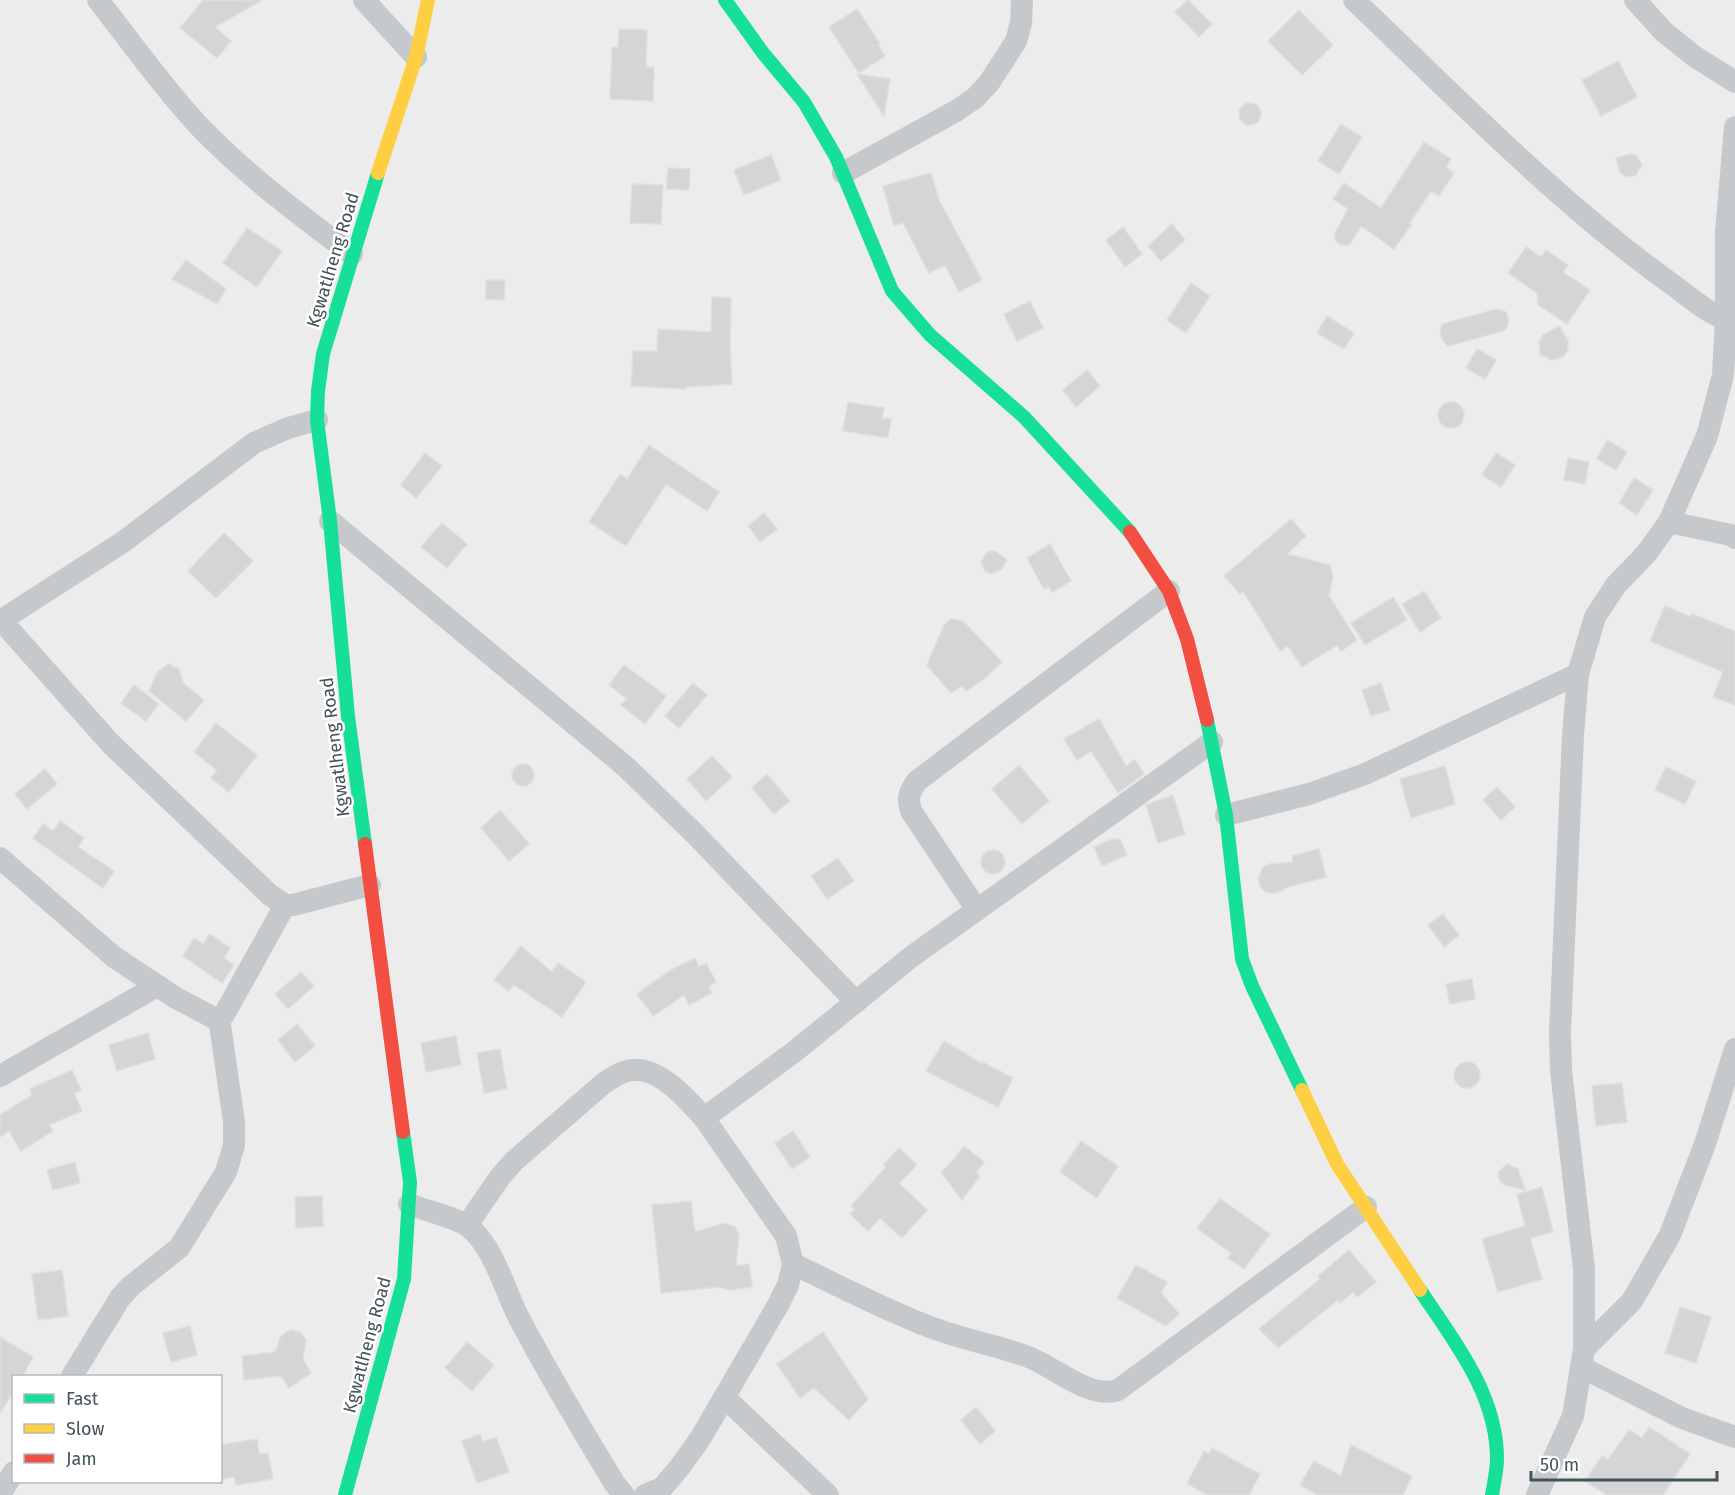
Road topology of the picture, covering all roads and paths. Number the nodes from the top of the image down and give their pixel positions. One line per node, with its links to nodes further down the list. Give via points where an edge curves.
1 (98, 0): 12 (street, via 199,125 274,195)
2 (364, 0): 8 (street)
3 (428, 0): 8 (street, Kgwatlheng Road)
4 (725, 0): 11 (street, via 804,102)
5 (1022, 0): 11 (street, via 1016,41 975,98)
6 (1354, 0): 13 (street, via 1537,175 1649,268 1706,309)
7 (1635, 0): 9 (street, via 1664,32)
8 (416, 57): 12 (street, Kgwatlheng Road)
9 (1735, 82)
10 (1735, 127): 13 (street, via 1726,232)
11 (843, 173): 18 (street, via 892,291 930,334 1024,417 1136,538)
12 (352, 254): 14 (street, Kgwatlheng Road, via 323,354)
13 (1730, 321): 16 (street, via 1723,375 1707,436)
14 (317, 420): 15 (street, Kgwatlheng Road); 19 (street, via 254,443 123,542)
15 (330, 521): 24 (street, Kgwatlheng Road, via 348,716); 28 (street, via 626,767)
16 (1669, 522): 17 (street); 20 (street, via 1646,554 1616,585 1595,617)
17 (1735, 538)
18 (1169, 591): 21 (street, via 1187,639); 26 (street, via 916,781 911,789 911,811)
19 (0, 621): 25 (street, via 110,743)
20 (1578, 674): 22 (street, via 1365,774 1309,794); 37 (street, via 1560,1061 1584,1269)
21 (1212, 742): 22 (street); 26 (street)
22 (1227, 815): 34 (street, via 1242,959 1337,1164)
23 (0, 858): 27 (street, via 114,957)
24 (370, 885): 25 (street); 33 (street, Kgwatlheng Road, via 410,1182)
25 (285, 905): 29 (street)
26 (977, 910): 28 (street)
27 (157, 986): 29 (street, via 212,1018); 31 (street)
28 (856, 1002): 32 (street)
29 (219, 1018): 38 (street, via 234,1122 234,1145 226,1172 178,1248 120,1298)
30 (1735, 1049): 37 (street, via 1705,1144 1670,1235 1632,1301)
31 (0, 1076)
32 (704, 1118): 35 (street, via 684,1095 649,1072 619,1073 514,1161); 36 (street, via 786,1236)
33 (409, 1204): 35 (street); 43 (street, Kgwatlheng Road, via 404,1279)
34 (1366, 1207): 36 (street, via 1110,1393 1087,1387 1029,1357 931,1327); 47 (street, via 1472,1369 1492,1418 1497,1459)
35 (467, 1225): 44 (street, via 479,1237 553,1381)
36 (793, 1264): 39 (street, via 778,1305)
37 (1583, 1358): 40 (street, via 1682,1418); 48 (street, via 1573,1416)
38 (73, 1375)
39 (724, 1397): 45 (street, via 679,1468 662,1488); 46 (street)
40 (1735, 1437)
41 (12, 1475): 42 (street)
42 (0, 1494)
43 (345, 1495)
44 (624, 1495)
45 (645, 1495)
46 (828, 1495)
47 (1492, 1495)
48 (1537, 1495)

